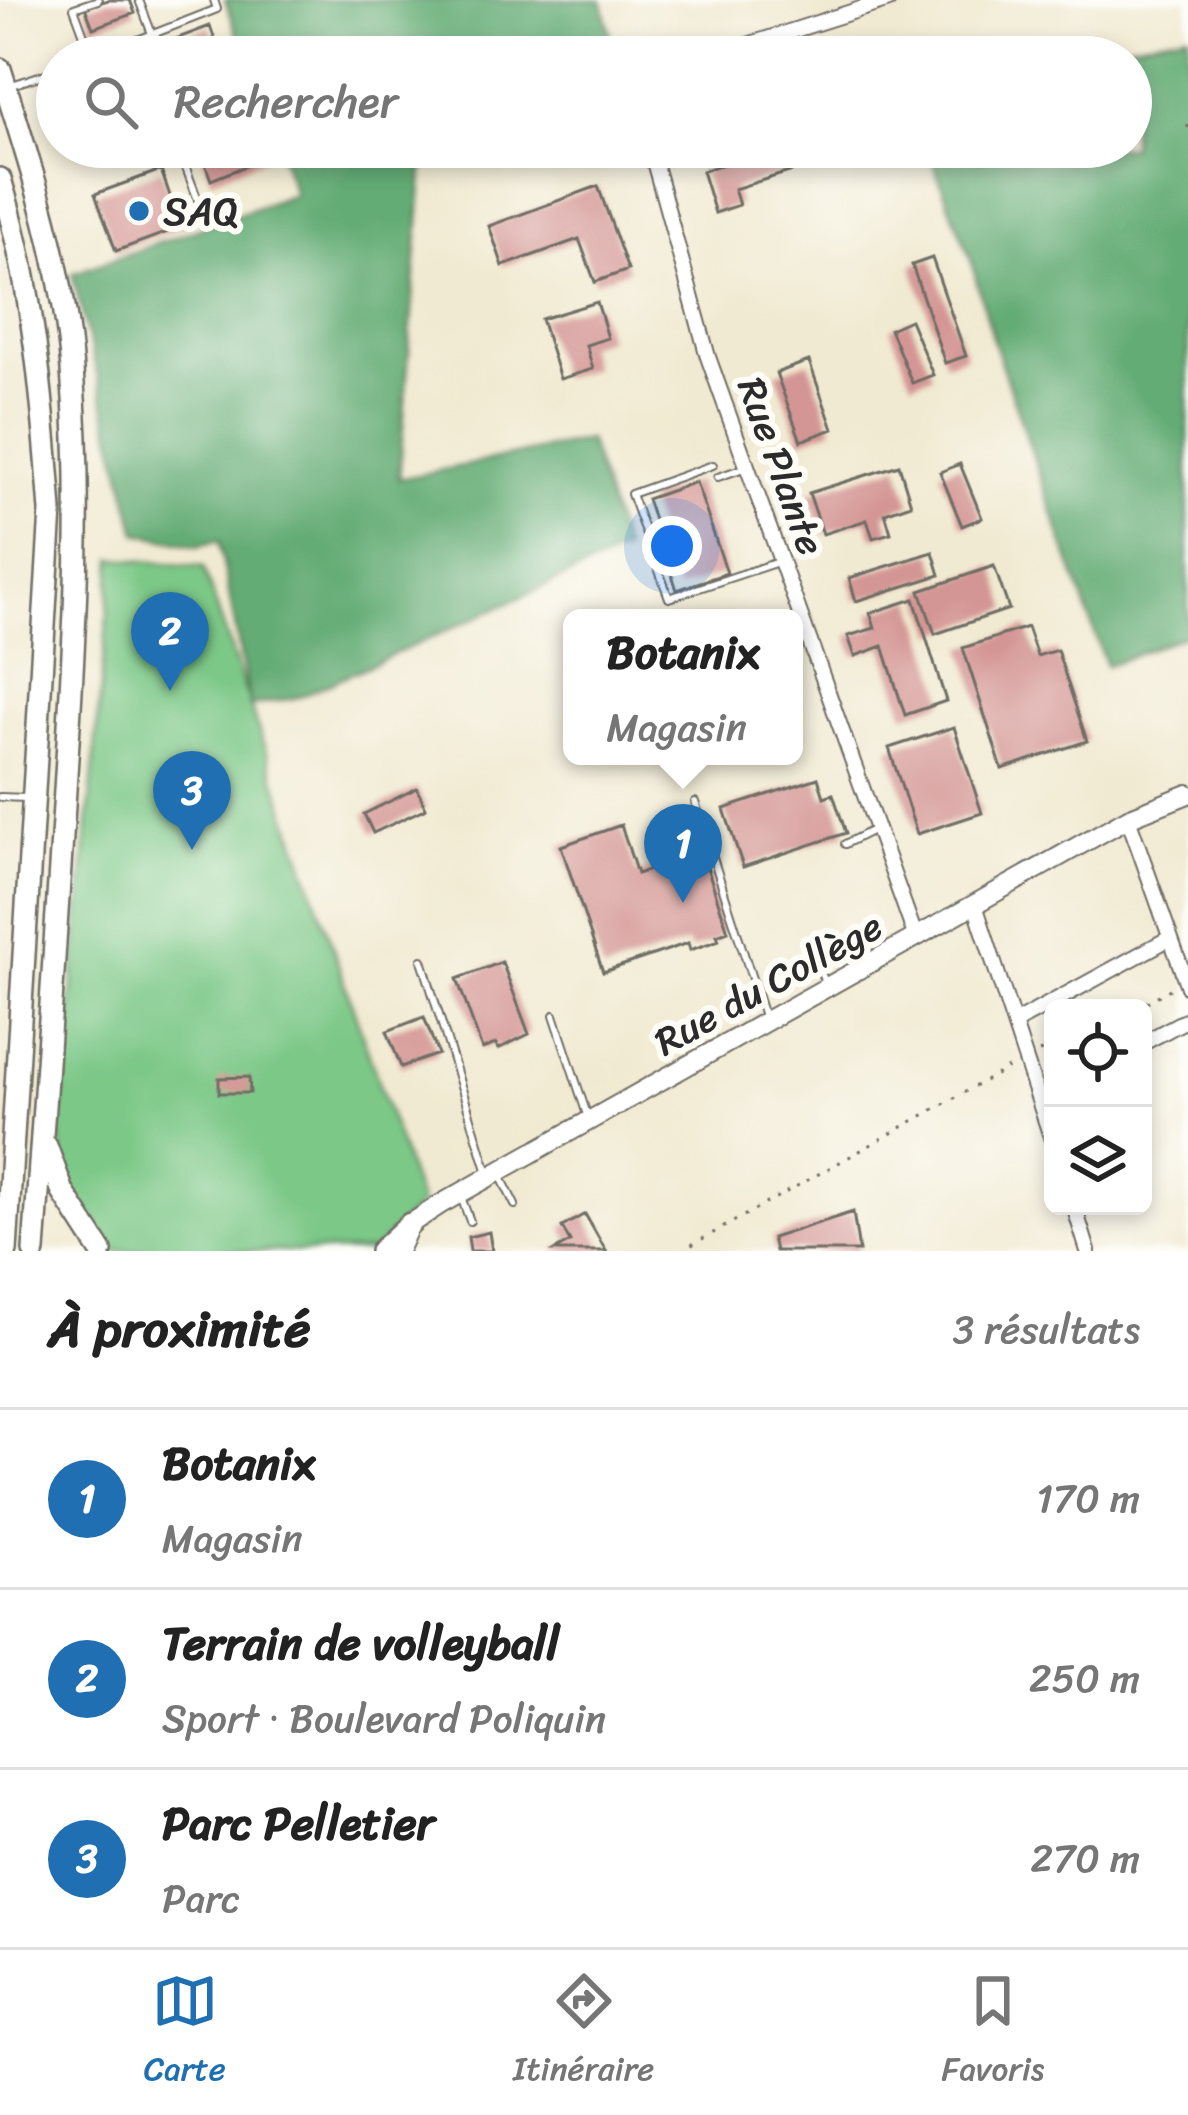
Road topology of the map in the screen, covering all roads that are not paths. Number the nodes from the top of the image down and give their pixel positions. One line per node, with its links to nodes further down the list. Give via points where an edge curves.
1 (98, 0): 6 (lane, via 74,8)
2 (139, 0): 5 (lane)
3 (214, 0): 5 (lane, via 217,9)
4 (889, 0): 8 (street)
5 (152, 34): 7 (lane)
6 (85, 36)
7 (148, 36)
8 (776, 36)
9 (36, 75): 10 (lane)
10 (2, 82): 42 (main road, via 62,301 78,491)
11 (186, 168): 14 (lane)
12 (656, 168): 16 (street, Rue Plante)
13 (0, 179): 23 (main road, via 28,294 51,511)
14 (198, 200)
15 (713, 466): 18 (lane, via 631,494 669,598)
16 (748, 467): 17 (lane); 18 (street, Rue Plante)
17 (718, 477)
18 (781, 561): 19 (street, Rue Plante)
19 (798, 609)
20 (803, 622): 26 (street, Rue Plante)
21 (1188, 794): 25 (street, Rue du Collège)
22 (0, 797): 23 (lane)
23 (36, 799): 46 (main road)
24 (695, 802): 37 (lane)
25 (1128, 818): 28 (street, Rue du Collège); 30 (street)
26 (877, 829): 27 (lane); 29 (street, Rue Plante)
27 (845, 844)
28 (975, 905): 29 (street, Rue du Collège); 38 (street)
29 (916, 938): 34 (street, Rue du Collège)
30 (1170, 938): 33 (street); 38 (street)
31 (422, 960): 43 (lane)
32 (817, 964): 34 (lane)
33 (1187, 984)
34 (827, 988): 37 (street, Rue du Collège)
35 (554, 1015): 41 (lane)
36 (1188, 1019): 39 (street)
37 (766, 1022): 41 (street, Rue du Collège)
38 (1014, 1023): 40 (street)
39 (1152, 1038)
40 (1044, 1091)
41 (589, 1121): 43 (street, Rue du Collège)
42 (43, 1135): 52 (main road); 53 (main road, via 63,1192)
43 (494, 1174): 44 (street, Rue du Collège); 45 (lane)
44 (460, 1193): 48 (lane); 49 (street, Rue du Collège)
45 (515, 1205)
46 (9, 1207): 50 (main road); 51 (main road)
47 (1077, 1215): 56 (street)
48 (470, 1221)
49 (410, 1224): 54 (main road); 55 (street)
50 (0, 1242)
51 (5, 1251)
52 (34, 1251)
53 (100, 1251)
54 (380, 1251)
55 (398, 1251)
56 (1088, 1251)

